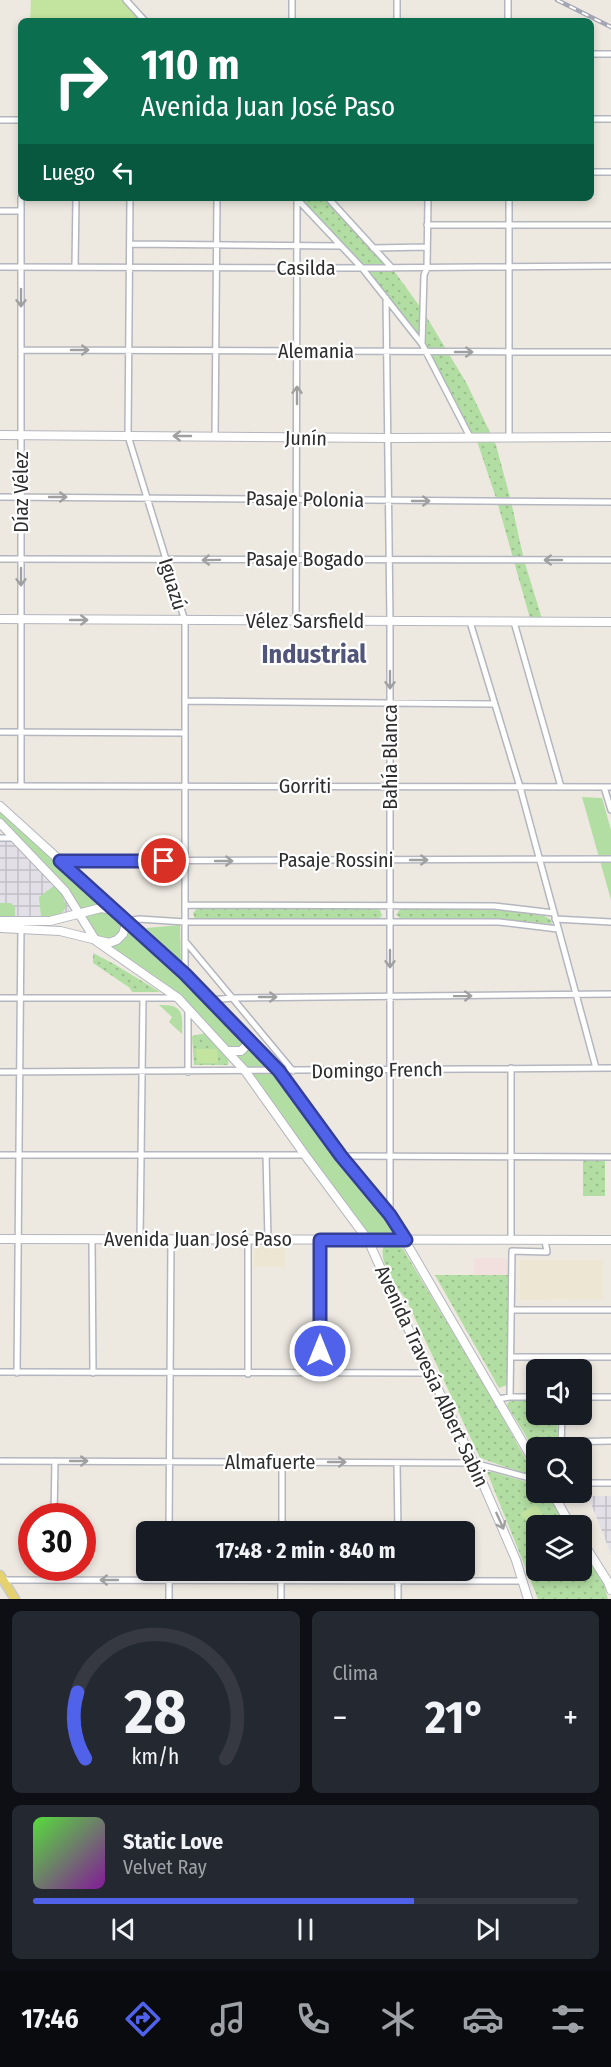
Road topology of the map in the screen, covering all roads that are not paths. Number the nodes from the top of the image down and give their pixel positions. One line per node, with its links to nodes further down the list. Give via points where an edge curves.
1 (126, 0): 5 (street)
2 (292, 0): 6 (street)
3 (397, 0): 7 (street)
4 (508, 0): 8 (street)
5 (142, 18)
6 (292, 18)
7 (397, 18)
8 (508, 18)
9 (594, 54): 10 (street)
10 (611, 54)
11 (594, 119): 12 (street)
12 (611, 119)
13 (0, 120): 14 (street)
14 (18, 120)
15 (594, 172): 16 (street)
16 (611, 172)
17 (21, 201): 27 (street, Díaz Vélez)
18 (76, 201): 40 (street)
19 (130, 201): 31 (street, Iguazú)
20 (217, 201): 32 (street)
21 (296, 201): 33 (street)
22 (298, 201): 34 (street)
23 (330, 201): 36 (street)
24 (428, 201): 28 (street)
25 (509, 201): 29 (street)
26 (0, 211): 27 (street)
27 (21, 211): 39 (street, Díaz Vélez)
28 (428, 225): 29 (street); 35 (street)
29 (509, 225): 30 (street); 41 (street)
30 (611, 225)
31 (130, 244): 32 (street); 42 (street, Iguazú)
32 (216, 244): 33 (street); 43 (street)
33 (297, 246): 34 (street); 44 (street)
34 (341, 246): 45 (street)
35 (427, 247): 36 (street); 47 (street)
36 (373, 248): 46 (street)
37 (611, 266): 41 (street, Casilda)
38 (0, 267): 39 (street, Casilda)
39 (21, 267): 40 (street, Casilda); 50 (street, Díaz Vélez, one-way to 50)
40 (75, 267): 42 (street, Casilda)
41 (509, 267): 47 (street, Casilda); 56 (street)
42 (130, 268): 43 (street, Casilda); 51 (street, Iguazú)
43 (216, 268): 44 (street, Casilda); 52 (street)
44 (297, 268): 45 (street, Casilda); 53 (street)
45 (362, 268): 46 (street, Casilda); 48 (street)
46 (392, 268): 47 (street, Casilda)
47 (427, 268): 49 (street)
48 (386, 298): 49 (street); 54 (street, Bahía Blanca)
49 (422, 344): 55 (street)
50 (21, 350): 51 (street, Alemania, one-way to 51); 59 (street, Díaz Vélez)
51 (129, 351): 52 (street, Alemania); 60 (street, Iguazú)
52 (216, 351): 53 (street, Alemania); 61 (street)
53 (297, 351): 54 (street, Alemania); 62 (street, one-way to 53)
54 (387, 351): 55 (street, Alemania); 66 (street, Bahía Blanca)
55 (427, 352): 56 (street, Alemania, one-way to 56); 63 (street)
56 (509, 352): 57 (street, Alemania); 64 (street)
57 (611, 352)
58 (0, 435): 59 (main road, Junín)
59 (21, 435): 60 (main road, Junín); 68 (street, Díaz Vélez)
60 (128, 436): 61 (main road, Junín, one-way to 60); 69 (street, Iguazú)
61 (215, 437): 62 (main road, Junín)
62 (297, 437): 66 (main road, Junín); 70 (street)
63 (470, 437): 64 (main road, Junín); 66 (main road, Junín)
64 (509, 437): 65 (main road, Junín)
65 (611, 437)
66 (388, 438): 71 (street, Bahía Blanca)
67 (0, 497): 68 (street, Pasaje Polonia)
68 (21, 497): 69 (street, Pasaje Polonia, one-way to 69); 74 (street, Díaz Vélez)
69 (148, 498): 70 (street, Pasaje Polonia); 76 (street, Iguazú)
70 (297, 499): 71 (street, Pasaje Polonia); 75 (street)
71 (388, 501): 72 (street, Pasaje Polonia, one-way to 72); 77 (street, Bahía Blanca)
72 (611, 502)
73 (0, 558): 74 (street, Pasaje Bogado)
74 (21, 558): 76 (street, Pasaje Bogado); 80 (street, Díaz Vélez, one-way to 80)
75 (296, 558): 76 (street, Pasaje Bogado, one-way to 76); 77 (street, Pasaje Bogado); 82 (street)
76 (166, 560): 81 (street, Iguazú)
77 (389, 560): 78 (street, Pasaje Bogado, one-way to 77); 83 (street, Bahía Blanca)
78 (611, 560)
79 (0, 619): 80 (main road, Vélez Sarsfield)
80 (21, 619): 81 (main road, Vélez Sarsfield, one-way to 81); 91 (street, Díaz Vélez)
81 (185, 621): 82 (main road, Vélez Sarsfield); 87 (street, Iguazú)
82 (296, 621): 83 (main road, Vélez Sarsfield)
83 (390, 622): 84 (main road, Vélez Sarsfield); 88 (street, Bahía Blanca, one-way to 88)
84 (470, 622): 85 (main road, Vélez Sarsfield); 89 (street)
85 (514, 622): 86 (main road, Vélez Sarsfield); 98 (street)
86 (611, 622)
87 (185, 701): 88 (street); 92 (street, Iguazú)
88 (390, 702): 89 (street); 95 (street, Bahía Blanca)
89 (495, 704): 97 (street)
90 (0, 732): 91 (street)
91 (21, 732): 92 (street); 94 (street, Díaz Vélez)
92 (185, 733): 96 (street, Iguazú)
93 (0, 786): 94 (street, Gorriti)
94 (21, 786): 96 (street, Gorriti)
95 (390, 786): 96 (street, Gorriti); 97 (street, Gorriti); 107 (street, Bahía Blanca)
96 (185, 787): 110 (street, Iguazú)
97 (520, 787): 98 (street, Gorriti); 108 (street)
98 (561, 787): 99 (street, Gorriti)
99 (604, 787): 100 (street, Gorriti); 102 (street)
100 (611, 787)
101 (0, 806): 109 (main road, Avenida Travesía Albert Sabin)
102 (611, 810)
103 (0, 824): 105 (main road, Avenida Travesía Albert Sabin)
104 (0, 838): 105 (street)
105 (15, 838): 116 (main road, Avenida Travesía Albert Sabin, via 65,891)
106 (611, 859): 108 (street, Pasaje Rossini)
107 (390, 860): 108 (street, Pasaje Rossini, one-way to 108); 110 (street, Pasaje Rossini, one-way to 107); 112 (street, Bahía Blanca)
108 (539, 860): 115 (street)
109 (60, 861): 110 (street, Pasaje Rossini); 114 (main road, Avenida Travesía Albert Sabin)
110 (185, 861): 111 (street, Iguazú)
111 (185, 905): 112 (street); 120 (street, Iguazú)
112 (390, 906): 115 (street, via 494,906); 121 (street, Bahía Blanca)
113 (96, 910): 114 (main road, via 107,908); 116 (main road); 126 (main road, via 88,918)
114 (117, 912): 119 (main road, Avenida Travesía Albert Sabin)
115 (554, 913): 117 (street)
116 (79, 914): 123 (main road); 126 (main road, Avenida Travesía Albert Sabin)
117 (555, 920): 122 (street); 125 (street)
118 (0, 921): 123 (main road)
119 (127, 921): 120 (street); 128 (main road, via 117,940); 129 (main road, Avenida Travesía Albert Sabin)
120 (185, 922): 121 (street); 127 (street, Iguazú)
121 (390, 922): 125 (street, via 499,922); 132 (street, Bahía Blanca, one-way to 132)
122 (611, 922)
123 (21, 924): 124 (main road); 128 (main road); 134 (street)
124 (0, 928)
125 (558, 928): 131 (street)
126 (87, 930): 128 (main road, Avenida Travesía Albert Sabin)
127 (185, 940): 129 (street, Iguazú); 137 (street)
128 (96, 941): 136 (main road, Avenida Travesía Albert Sabin)
129 (185, 974): 138 (main road, Avenida Travesía Albert Sabin)
130 (611, 994): 131 (street)
131 (577, 995): 132 (street, one-way to 131); 143 (street)
132 (390, 996): 137 (street, one-way to 132); 145 (street, Bahía Blanca)
133 (0, 998): 134 (street)
134 (19, 998): 135 (street); 149 (street)
135 (143, 998): 136 (street); 150 (street)
136 (178, 998): 139 (main road, Avenida Travesía Albert Sabin)
137 (233, 998): 138 (street); 147 (street)
138 (210, 1000): 140 (main road, Avenida Travesía Albert Sabin)
139 (188, 1007): 141 (main road, Avenida Travesía Albert Sabin); 151 (street)
140 (247, 1040): 141 (main road, via 241,1051); 146 (main road, Avenida Travesía Albert Sabin)
141 (227, 1051): 152 (main road, Avenida Travesía Albert Sabin)
142 (511, 1068): 143 (street, Domingo French); 145 (street, Domingo French); 160 (street)
143 (597, 1068): 144 (street, Domingo French)
144 (611, 1068)
145 (390, 1070): 147 (street, Domingo French); 159 (street, Bahía Blanca)
146 (279, 1071): 147 (street, Domingo French); 152 (street, Domingo French); 158 (main road, Avenida Travesía Albert Sabin)
147 (293, 1071)
148 (0, 1072): 149 (street, Domingo French)
149 (19, 1072): 150 (street, Domingo French); 154 (street)
150 (142, 1072): 151 (street, Domingo French); 157 (street)
151 (188, 1072): 152 (street, Domingo French)
152 (246, 1072): 156 (main road, Avenida Travesía Albert Sabin)
153 (0, 1155): 154 (street)
154 (19, 1155): 157 (street); 164 (street)
155 (266, 1155): 156 (street); 157 (street); 169 (street)
156 (305, 1155): 171 (main road, Avenida Travesía Albert Sabin)
157 (141, 1156): 166 (street)
158 (341, 1156): 159 (street); 162 (main road, Avenida Travesía Albert Sabin)
159 (390, 1156): 160 (street); 162 (street, Bahía Blanca)
160 (512, 1157): 161 (street); 173 (street)
161 (611, 1157)
162 (390, 1215): 172 (main road, Avenida Travesía Albert Sabin)
163 (0, 1239): 164 (main road, Avenida Juan José Paso)
164 (18, 1239): 165 (main road, Avenida Juan José Paso); 182 (street)
165 (92, 1239): 166 (main road, Avenida Juan José Paso); 181 (street)
166 (140, 1239): 167 (main road, Avenida Juan José Paso)
167 (171, 1239): 168 (main road, Avenida Juan José Paso); 183 (street)
168 (248, 1240): 169 (main road, Avenida Juan José Paso); 186 (street)
169 (267, 1240): 170 (main road, Avenida Juan José Paso)
170 (320, 1240): 171 (main road, Avenida Juan José Paso); 184 (street)
171 (368, 1240): 172 (main road, Avenida Juan José Paso); 185 (main road, Avenida Travesía Albert Sabin)
172 (406, 1240): 173 (main road, Avenida Juan José Paso); 191 (main road, Avenida Travesía Albert Sabin)
173 (511, 1240): 174 (main road, Avenida Juan José Paso)
174 (545, 1240): 175 (main road, Avenida Juan José Paso); 176 (street, via 547,1252 512,1251)
175 (611, 1240)
176 (511, 1310): 177 (street); 178 (street)
177 (611, 1310)
178 (511, 1357): 179 (street); 187 (street)
179 (611, 1357)
180 (0, 1372): 182 (street)
181 (93, 1372): 182 (street); 183 (street)
182 (17, 1373)
183 (170, 1373): 186 (street); 197 (street)
184 (320, 1373): 185 (street); 186 (street)
185 (430, 1373): 200 (main road, Avenida Travesía Albert Sabin)
186 (248, 1374)
187 (510, 1396): 188 (street); 191 (street)
188 (526, 1397)
189 (592, 1397): 190 (street)
190 (611, 1397)
191 (498, 1399): 194 (main road, Avenida Travesía Albert Sabin)
192 (611, 1441): 193 (street)
193 (592, 1443)
194 (526, 1448)
195 (0, 1461): 196 (street, Almafuerte)
196 (54, 1461): 197 (street, Almafuerte, one-way to 197); 204 (street)
197 (169, 1462): 198 (street, Almafuerte); 205 (street)
198 (282, 1462): 199 (street, Almafuerte, one-way to 199); 206 (street)
199 (397, 1462): 200 (street, Almafuerte); 207 (street)
200 (474, 1463): 201 (street, Almafuerte); 217 (main road, Avenida Travesía Albert Sabin, one-way to 217)
201 (526, 1477)
202 (592, 1483): 203 (street)
203 (611, 1483)
204 (54, 1503)
205 (170, 1521)
206 (282, 1521)
207 (398, 1521)
208 (592, 1557): 218 (main road)
209 (1, 1578): 210 (street); 219 (main road)
210 (18, 1579)
211 (96, 1580): 212 (street, one-way to 211)
212 (136, 1581)
213 (170, 1581): 220 (street)
214 (281, 1581): 221 (street)
215 (398, 1581): 222 (street)
216 (475, 1581): 217 (street)
217 (523, 1581): 223 (main road, Avenida Travesía Albert Sabin)
218 (611, 1590)
219 (15, 1599)
220 (170, 1599)
221 (281, 1599)
222 (398, 1599)
223 (528, 1599)

